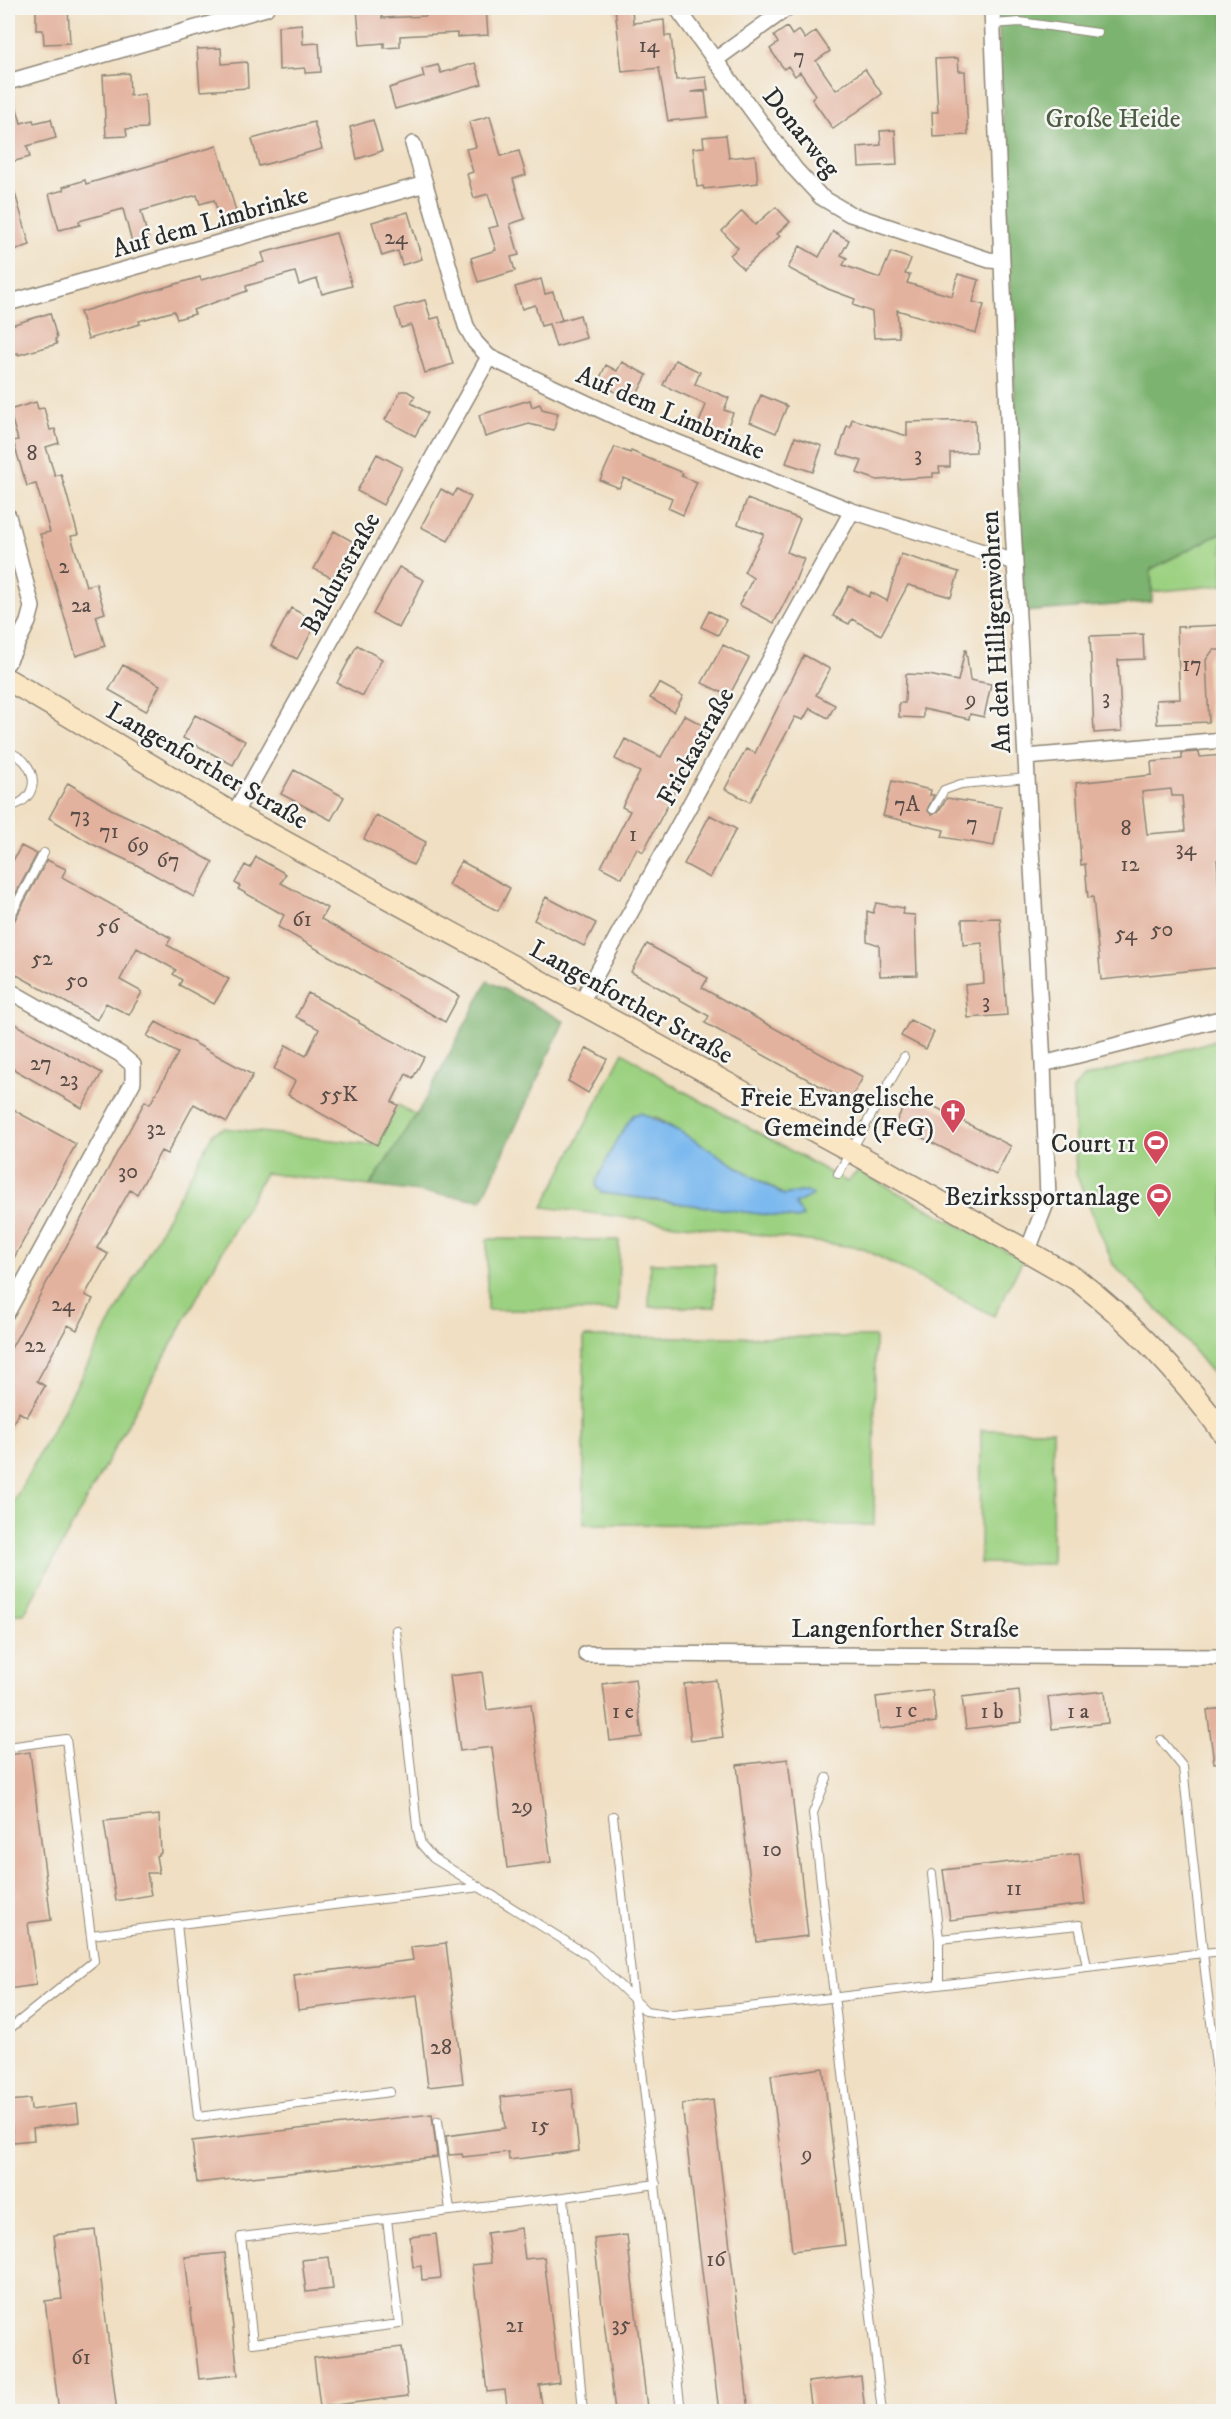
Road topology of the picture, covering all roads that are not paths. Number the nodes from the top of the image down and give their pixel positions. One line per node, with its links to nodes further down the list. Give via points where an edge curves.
1 (266, 8): 8 (street)
2 (677, 8): 7 (street, Donarweg)
3 (787, 8): 7 (street)
4 (992, 8): 5 (street, An den Hilligenwöhren)
5 (993, 24): 6 (lane, via 1020,22); 11 (street, An den Hilligenwöhren)
6 (1098, 33)
7 (715, 60): 11 (street, Donarweg, via 795,169 821,196 850,214)
8 (8, 82)
9 (413, 144): 10 (street, Auf dem Limbrinke)
10 (425, 184): 12 (street, Auf dem Limbrinke); 13 (street, Auf dem Limbrinke, via 466,326)
11 (1002, 261): 16 (street, An den Hilligenwöhren)
12 (8, 303)
13 (489, 357): 14 (street, Auf dem Limbrinke, via 635,426); 25 (street, Baldurstraße)
14 (852, 511): 16 (street, Auf dem Limbrinke); 29 (street, Frickastraße)
15 (8, 516): 17 (street, via 32,607)
16 (1015, 562): 21 (street, An den Hilligenwöhren)
17 (8, 662)
18 (8, 680): 25 (main road, Langenforther Straße)
19 (1224, 740): 21 (street)
20 (8, 751): 23 (lane, via 22,760 33,781 30,795 21,804)
21 (1026, 757): 22 (street, An den Hilligenwöhren)
22 (1027, 778): 24 (lane, via 953,787 944,790); 32 (street, An den Hilligenwöhren)
23 (8, 807)
24 (933, 809)
25 (234, 814): 29 (main road, Langenforther Straße)
26 (44, 854): 27 (lane)
27 (8, 920)
28 (8, 990): 36 (street, via 120,1054 133,1065 134,1082)
29 (580, 1004): 33 (main road, Langenforther Straße)
30 (1224, 1018): 32 (street)
31 (904, 1057): 33 (lane)
32 (1043, 1064): 35 (street, An den Hilligenwöhren, via 1048,1198)
33 (851, 1151): 34 (lane); 35 (main road, Langenforther Straße)
34 (838, 1174)
35 (1028, 1250): 37 (main road, Langenforther Straße, via 1102,1299 1170,1367)
36 (8, 1311)
37 (1224, 1434)
38 (396, 1630): 46 (lane, via 421,1844 433,1858)
39 (586, 1654): 40 (street, Langenforther Straße)
40 (1224, 1657)
41 (1161, 1740): 51 (lane, via 1183,1767)
42 (8, 1747): 48 (lane, via 66,1739)
43 (827, 1778): 54 (lane, via 813,1814)
44 (613, 1816): 55 (lane)
45 (932, 1874): 49 (lane)
46 (480, 1887): 47 (lane); 55 (lane, via 589,1956)
47 (177, 1924): 48 (lane); 57 (lane, via 198,2117)
48 (91, 1935): 56 (lane, via 94,1961)
49 (939, 1939): 52 (lane, via 1079,1924); 53 (lane)
50 (1224, 1951): 51 (lane)
51 (1203, 1953): 52 (lane); 59 (lane)
52 (1087, 1967): 53 (lane)
53 (939, 1985): 54 (lane)
54 (836, 1998): 55 (lane, via 673,2015 646,2012); 66 (lane)
55 (635, 2001): 60 (lane)
56 (8, 2030)
57 (390, 2092)
58 (438, 2121): 62 (lane)
59 (1224, 2134)
60 (656, 2184): 61 (lane); 65 (lane)
61 (564, 2197): 62 (lane); 64 (lane)
62 (450, 2210): 63 (lane)
63 (387, 2219): 63 (lane, via 240,2237 253,2343 399,2324)
64 (583, 2412)
65 (681, 2412)
66 (882, 2412)

